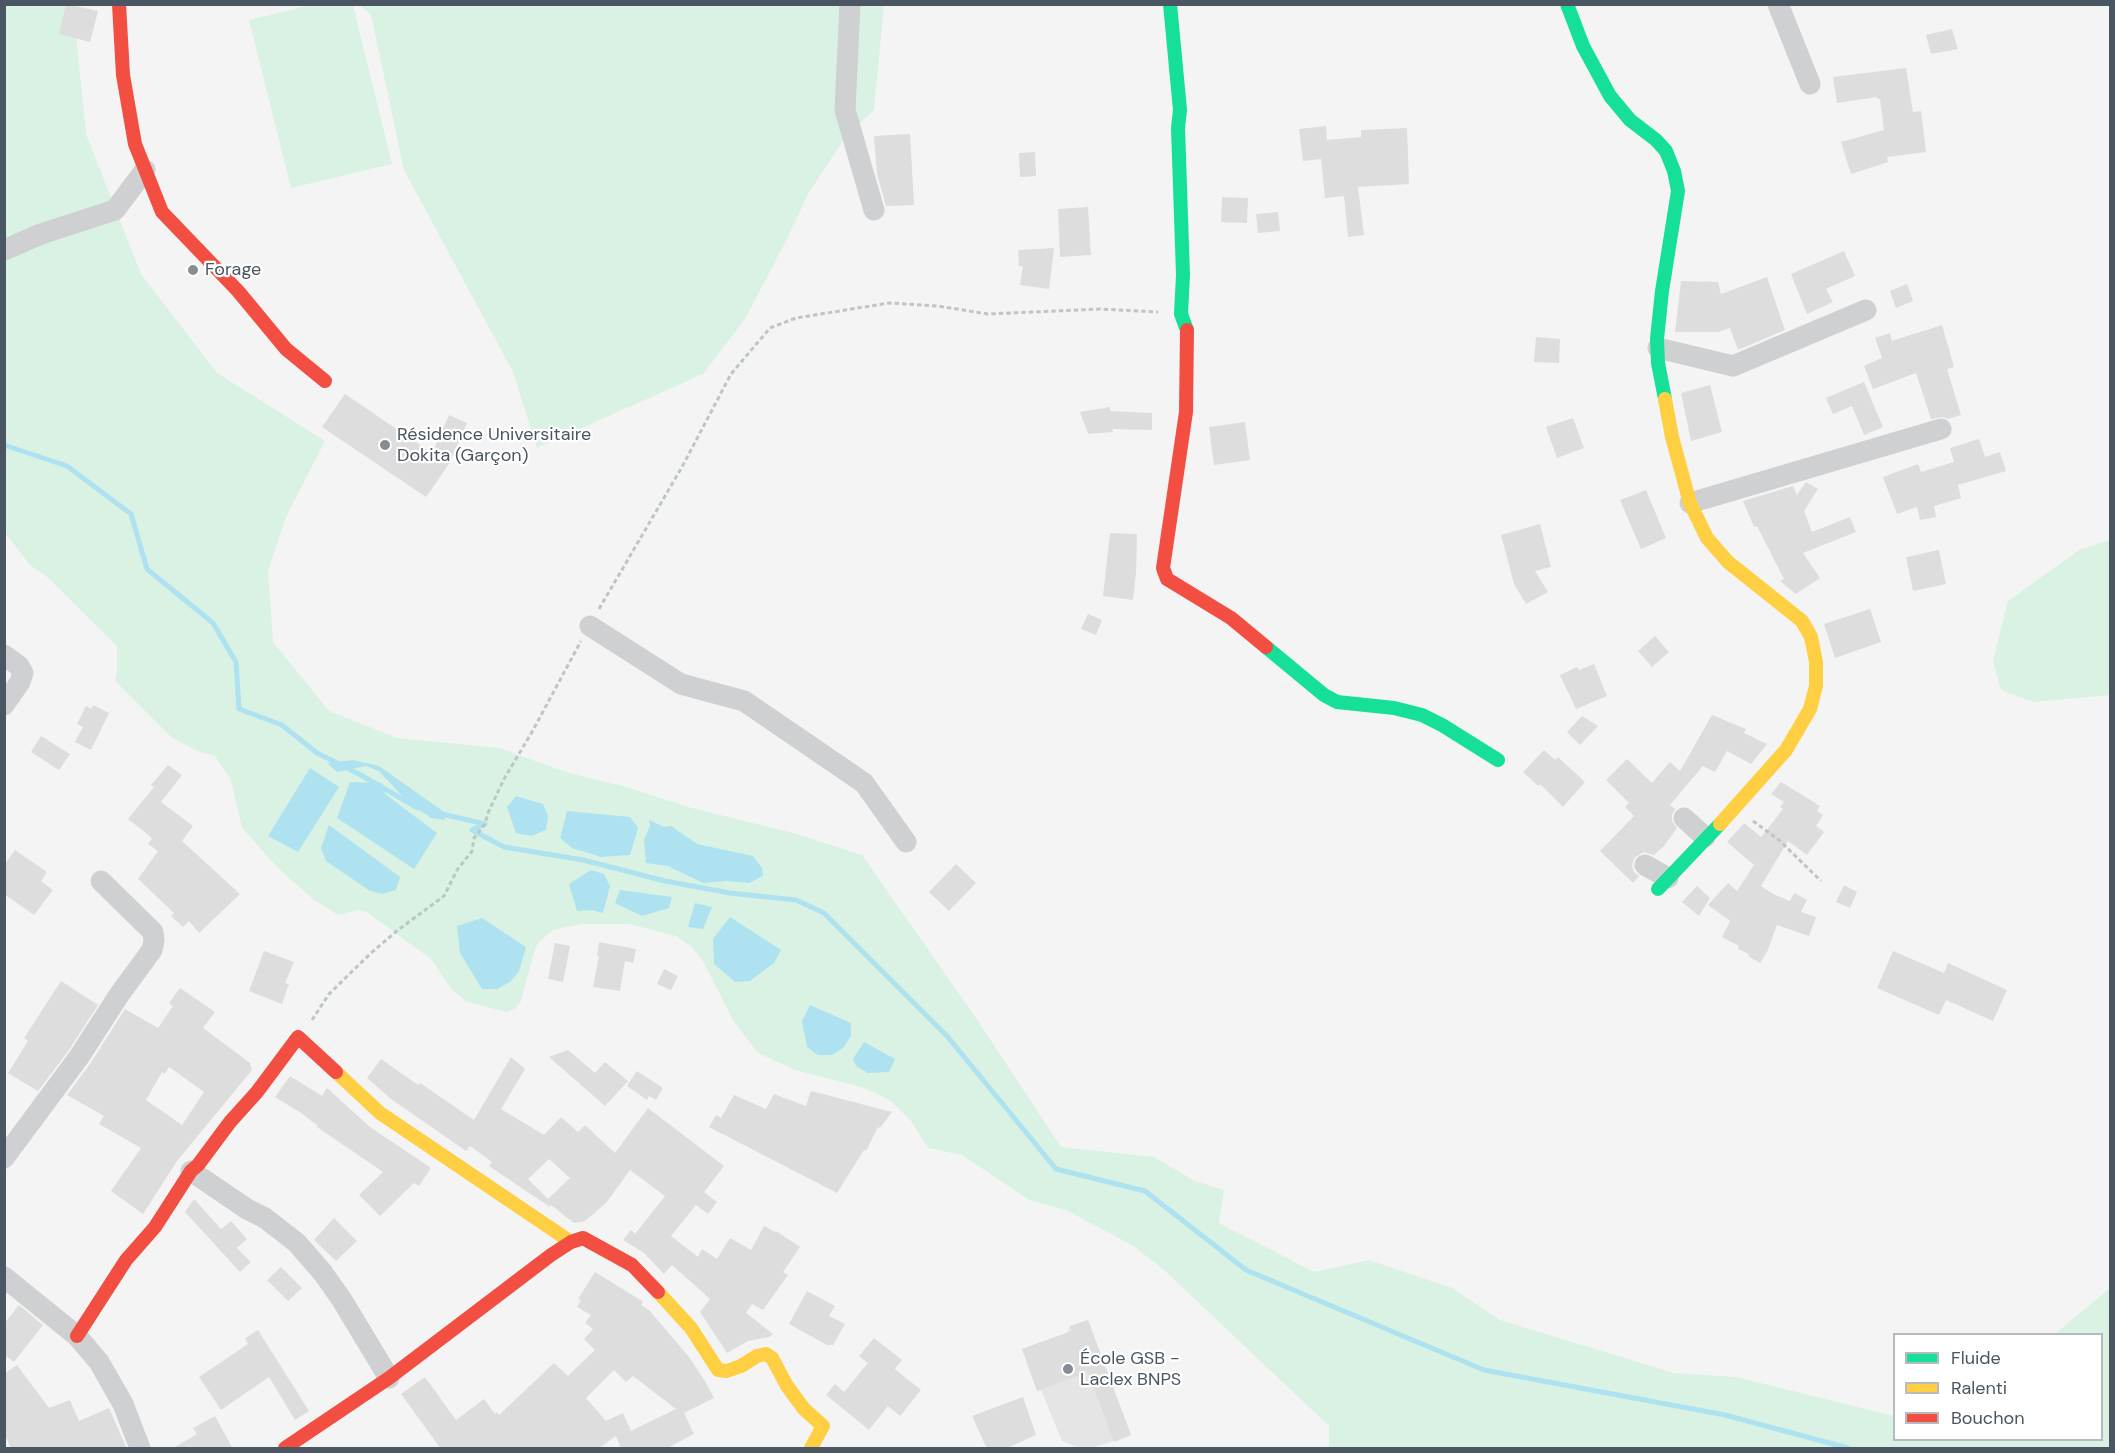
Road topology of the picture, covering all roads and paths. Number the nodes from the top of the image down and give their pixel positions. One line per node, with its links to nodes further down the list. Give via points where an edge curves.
1 (119, 4): 7 (street, via 123,75 135,144)
2 (850, 4): 8 (street, via 845,110)
3 (1170, 4): 11 (street, via 1180,110)
4 (1567, 4): 12 (street, via 1583,46 1610,96 1630,120 1666,151 1674,171 1678,191 1662,291)
5 (1778, 4): 6 (street)
6 (1810, 84)
7 (145, 170): 9 (street, via 116,210); 13 (street, via 162,212 238,291 286,349)
8 (874, 210)
9 (4, 250)
10 (1866, 310): 12 (street, via 1732,366)
11 (1181, 314): 16 (path, via 1100,309 988,314 889,303 796,318 770,328 731,374); 19 (street, via 1188,336 1186,412 1163,568 1167,579 1231,618 1324,695 1337,702 1422,715)
12 (1658, 348): 15 (street, via 1671,437)
13 (325, 381)
14 (1941, 429): 15 (street)
15 (1690, 503): 20 (street, via 1707,538 1728,562 1802,621 1811,637 1816,662 1816,686 1810,709 1786,750)
16 (590, 626): 23 (street, via 681,684 744,701 864,783); 28 (path, via 504,778 485,824 474,838 472,851 444,896 398,930 329,994)
17 (4, 656): 18 (street, via 23,673)
18 (4, 705)
19 (1498, 760)
20 (1735, 808): 22 (street); 26 (path, via 1779,840)
21 (1684, 818): 22 (street)
22 (1706, 837): 27 (street)
23 (906, 842)
24 (1645, 865): 27 (street)
25 (101, 881): 29 (street, via 153,932 152,950)
26 (1821, 881)
27 (1663, 883)
28 (298, 1037): 30 (street); 31 (street, via 380,1113)
29 (4, 1158)
30 (191, 1171): 33 (street, via 156,1227 126,1260); 34 (street, via 297,1243 342,1300)
31 (572, 1242): 34 (street); 37 (street, via 583,1238 632,1265 691,1328 718,1370 727,1371 766,1354 772,1358 804,1409 823,1426)
32 (4, 1277): 33 (street)
33 (77, 1336): 35 (street, via 111,1381)
34 (389, 1378): 36 (street)
35 (140, 1449)
36 (285, 1449)
37 (811, 1449)

